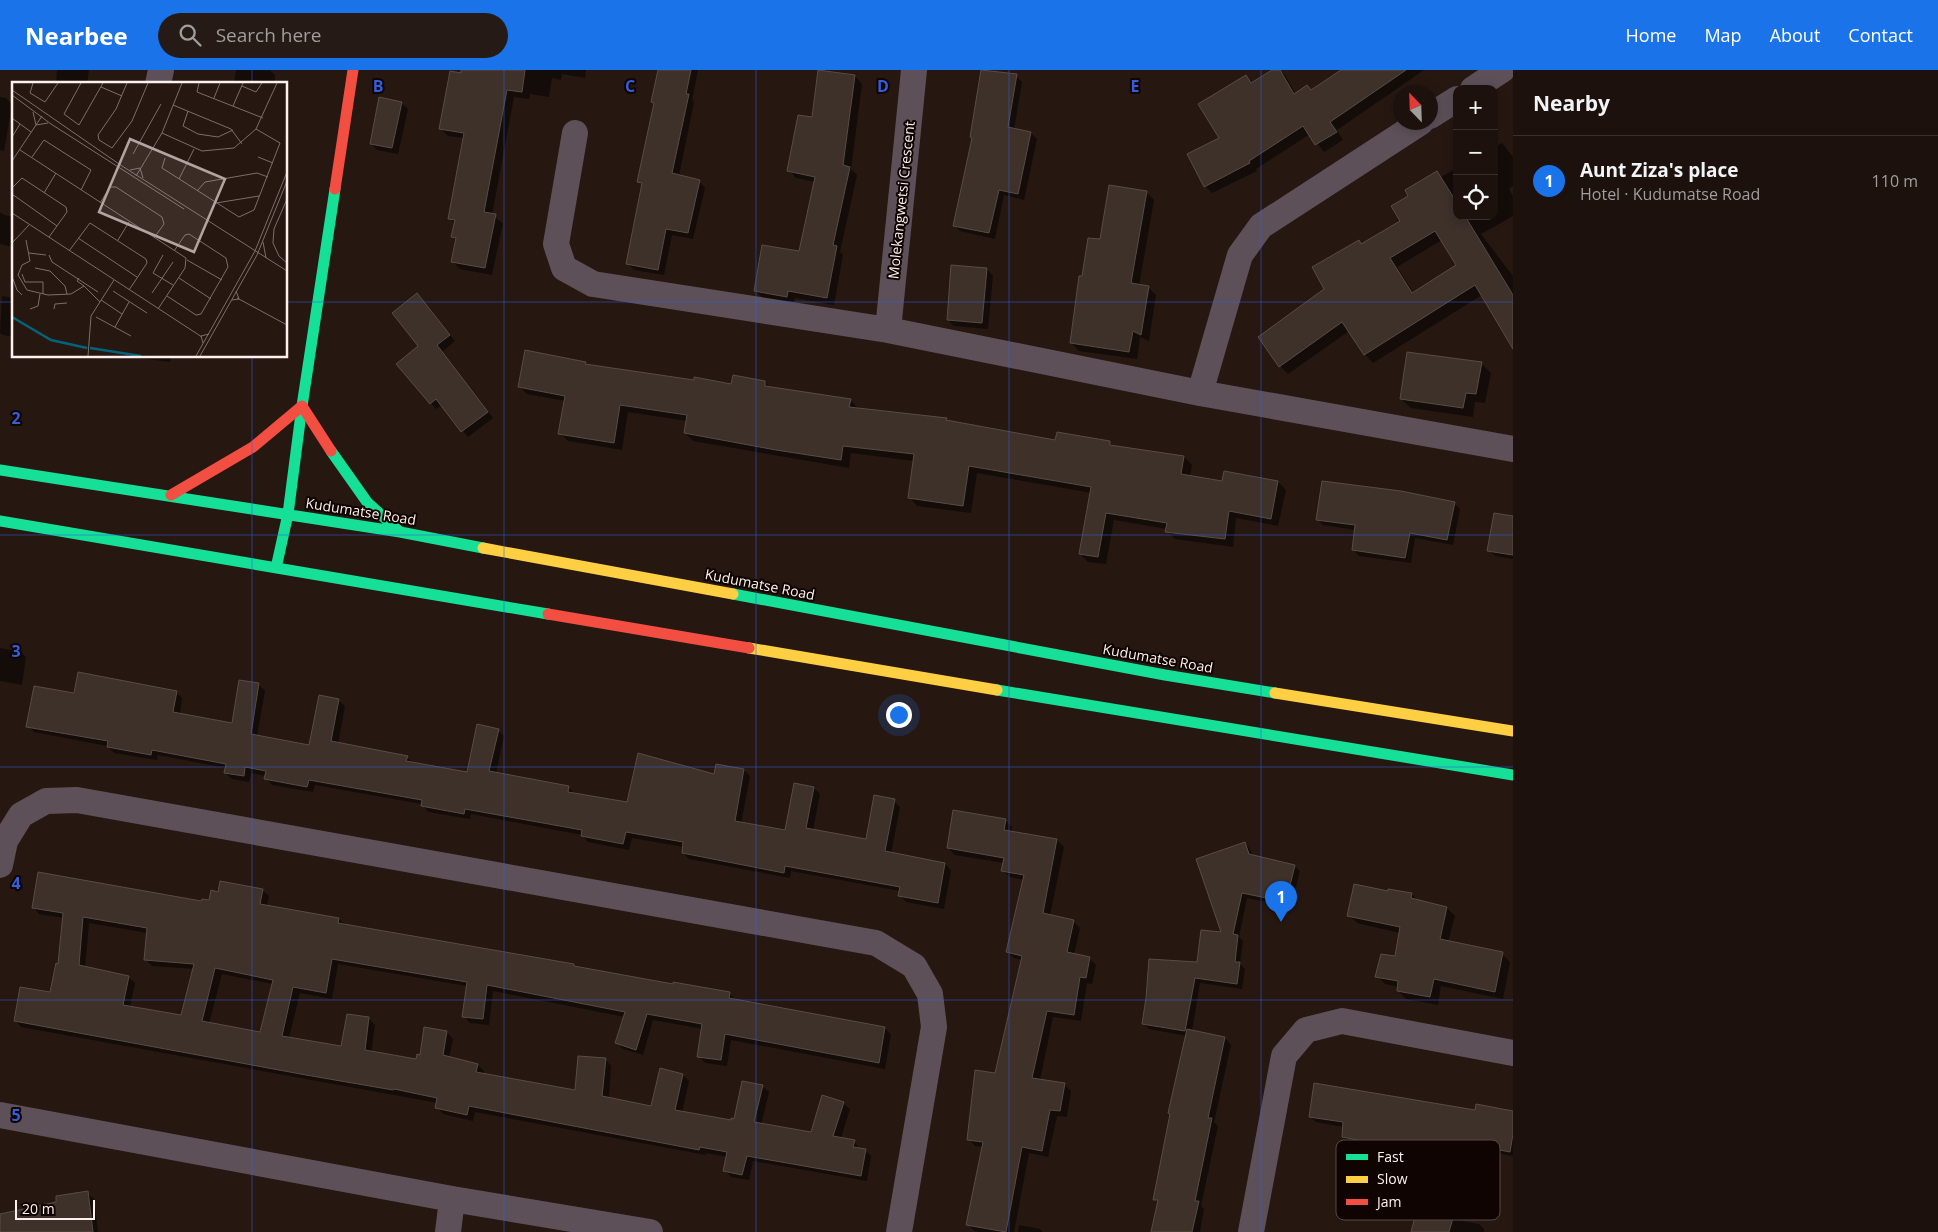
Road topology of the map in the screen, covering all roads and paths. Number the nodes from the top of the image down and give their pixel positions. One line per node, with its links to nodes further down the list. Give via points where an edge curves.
1 (354, 70): 11 (main road)
2 (914, 70): 9 (street, Molekangwetsi Crescent)
3 (1502, 70): 4 (street)
4 (1479, 85)
5 (1453, 102): 6 (street)
6 (1438, 111)
7 (1409, 130): 10 (street, via 1261,226 1240,255)
8 (575, 133): 9 (street, via 556,244 564,268 593,284)
9 (888, 330): 10 (street)
10 (1200, 393): 12 (street)
11 (302, 406): 14 (main road, via 253,447); 15 (main road); 17 (main road, via 367,502)
12 (1513, 449)
13 (0, 470): 14 (main road, Kudumatse Road)
14 (171, 496): 15 (main road, Kudumatse Road)
15 (288, 514): 17 (main road, Kudumatse Road); 18 (main road)
16 (0, 521): 18 (main road)
17 (400, 532): 19 (main road, Kudumatse Road, via 1165,675)
18 (276, 568): 20 (main road)
19 (1513, 731)
20 (1513, 775)
21 (0, 865): 27 (street, via 4,841 21,814 46,801 77,800 876,943 914,966 930,994 934,1028)
22 (1513, 1053): 28 (street, via 1342,1021 1306,1030 1284,1056)
23 (0, 1115): 24 (street)
24 (452, 1199): 25 (street); 26 (street)
25 (448, 1232)
26 (650, 1232)
27 (899, 1232)
28 (1251, 1232)

